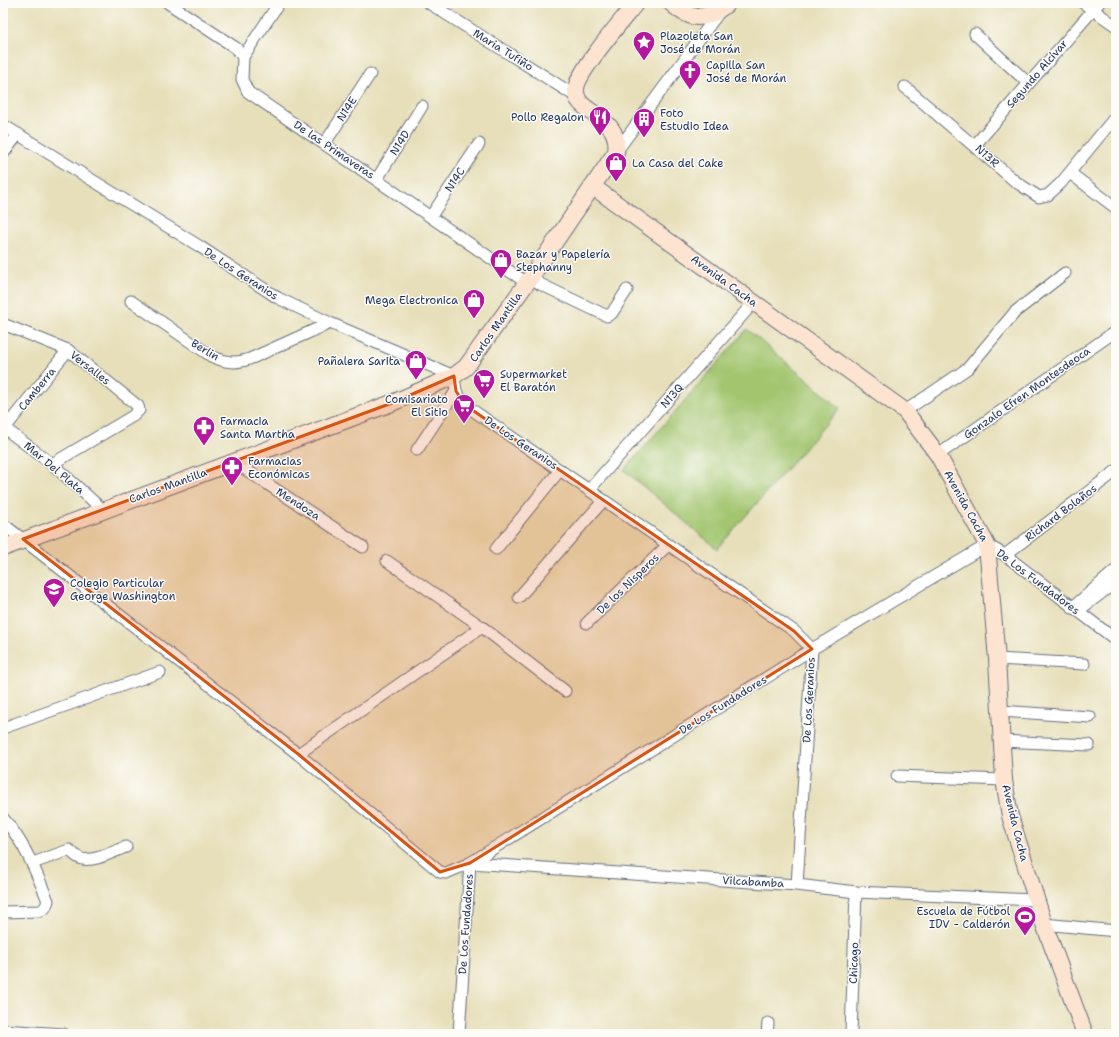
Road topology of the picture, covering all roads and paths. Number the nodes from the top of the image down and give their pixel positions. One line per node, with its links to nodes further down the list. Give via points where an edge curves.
1 (279, 3): 11 (street)
2 (428, 3): 15 (street, Maria Tufiño)
3 (636, 3): 15 (street, via 587,66 578,81)
4 (671, 3): 7 (street, via 689,16 695,17 708,16)
5 (1083, 3): 8 (street)
6 (174, 4): 11 (street, via 236,48)
7 (725, 6): 23 (street)
8 (1096, 7): 9 (street); 13 (street, Segundo Alcívar)
9 (1116, 26)
10 (975, 34): 13 (street)
11 (244, 57): 20 (street, De las Primaveras, via 242,79 248,92)
12 (370, 74): 20 (street, N14E)
13 (1028, 83): 22 (street, Segundo Alcívar)
14 (905, 87): 22 (street, N13R)
15 (577, 97): 23 (street, via 614,130)
16 (422, 106): 26 (street, N14D)
17 (1116, 116): 25 (street)
18 (3, 125): 19 (street, De Los Geranios)
19 (18, 134): 24 (street); 35 (street, De Los Geranios, via 278,298)
20 (325, 143): 26 (street, De las Primaveras)
21 (479, 144): 29 (street, N14C)
22 (975, 145): 25 (street, N13R, via 1016,182 1039,197 1048,195)
23 (616, 152): 27 (street, Carlos Mantilla)
24 (3, 154)
25 (1070, 173): 28 (street)
26 (377, 179): 29 (street, De las Primaveras)
27 (592, 186): 31 (street, Carlos Mantilla); 34 (street, Avenida Cacha)
28 (1116, 208)
29 (431, 216): 31 (street, De las Primaveras)
30 (1065, 273): 40 (street, via 1015,312 968,368)
31 (529, 280): 32 (street, De las Primaveras, via 607,316 612,313); 39 (street, Carlos Mantilla)
32 (627, 290)
33 (131, 301): 35 (street, Berlin, via 211,356 232,362 242,362)
34 (754, 302): 40 (street, Avenida Cacha); 48 (street, N13Q)
35 (330, 323): 39 (street, De Los Geranios)
36 (3, 324): 38 (street, Versalles)
37 (1114, 336): 43 (street, Gonzalo Efren Montesdeoca)
38 (68, 350): 41 (street, Camberra); 45 (street, Versalles, via 138,406 139,410)
39 (455, 383): 42 (street); 44 (street, Carlos Mantilla, via 392,403); 46 (street, De Los Geranios, via 465,405)
40 (904, 411): 43 (street, Avenida Cacha)
41 (4, 428): 45 (street, Mar Del Plata)
42 (416, 450)
43 (938, 455): 54 (street, Avenida Cacha)
44 (234, 462): 50 (street, Carlos Mantilla); 55 (street, Mendoza)
45 (52, 464): 50 (street, Mar Del Plata)
46 (560, 470): 48 (street, De Los Geranios); 57 (street)
47 (1116, 471): 58 (street, Richard Bolaños)
48 (589, 490): 49 (street, De Los Geranios)
49 (603, 501): 53 (street, De Los Geranios); 62 (street)
50 (103, 510): 52 (street, Carlos Mantilla)
51 (3, 524): 52 (street)
52 (24, 539): 56 (street, Carlos Mantilla); 77 (street)
53 (668, 545): 64 (street, De los Nisperos); 67 (street, De Los Geranios, via 794,631)
54 (987, 545): 58 (street, De Los Fundadores); 67 (street, De Los Fundadores); 68 (street, Avenida Cacha)
55 (363, 547)
56 (3, 548)
57 (496, 549)
58 (1005, 555): 63 (street, De Los Fundadores)
59 (387, 561): 65 (street)
60 (1116, 570): 63 (street)
61 (1116, 582): 63 (street)
62 (519, 597)
63 (1075, 610): 66 (street, De Los Fundadores)
64 (587, 623)
65 (482, 627): 71 (street); 77 (street)
66 (1116, 640)
67 (812, 649): 83 (street, De Los Fundadores); 84 (street, De Los Geranios)
68 (997, 658): 69 (street); 72 (street, Avenida Cacha)
69 (1084, 664)
70 (160, 672): 74 (street)
71 (565, 691)
72 (1000, 711): 73 (street); 75 (street, Avenida Cacha)
73 (1090, 717)
74 (3, 728)
75 (1002, 741): 76 (street); 79 (street, Avenida Cacha)
76 (1089, 745)
77 (298, 754): 83 (street, via 440,872 446,873)
78 (897, 776): 79 (street)
79 (1004, 780): 86 (street, Avenida Cacha, via 1010,816)
80 (3, 818): 82 (street)
81 (126, 847): 82 (street, via 92,859 80,859 69,850)
82 (33, 863): 87 (street, via 48,901 45,908)
83 (470, 863): 84 (street, Vilcabamba); 92 (street, De Los Fundadores)
84 (797, 885): 85 (street, Vilcabamba)
85 (856, 892): 86 (street, Vilcabamba); 93 (street, Chicago)
86 (1036, 900): 88 (street, Avenida Cacha)
87 (3, 912)
88 (1044, 924): 89 (street); 94 (street, Avenida Cacha)
89 (1116, 931)
90 (3, 1030): 91 (street)
91 (64, 1034)
92 (459, 1034)
93 (851, 1034)
94 (1085, 1034)

